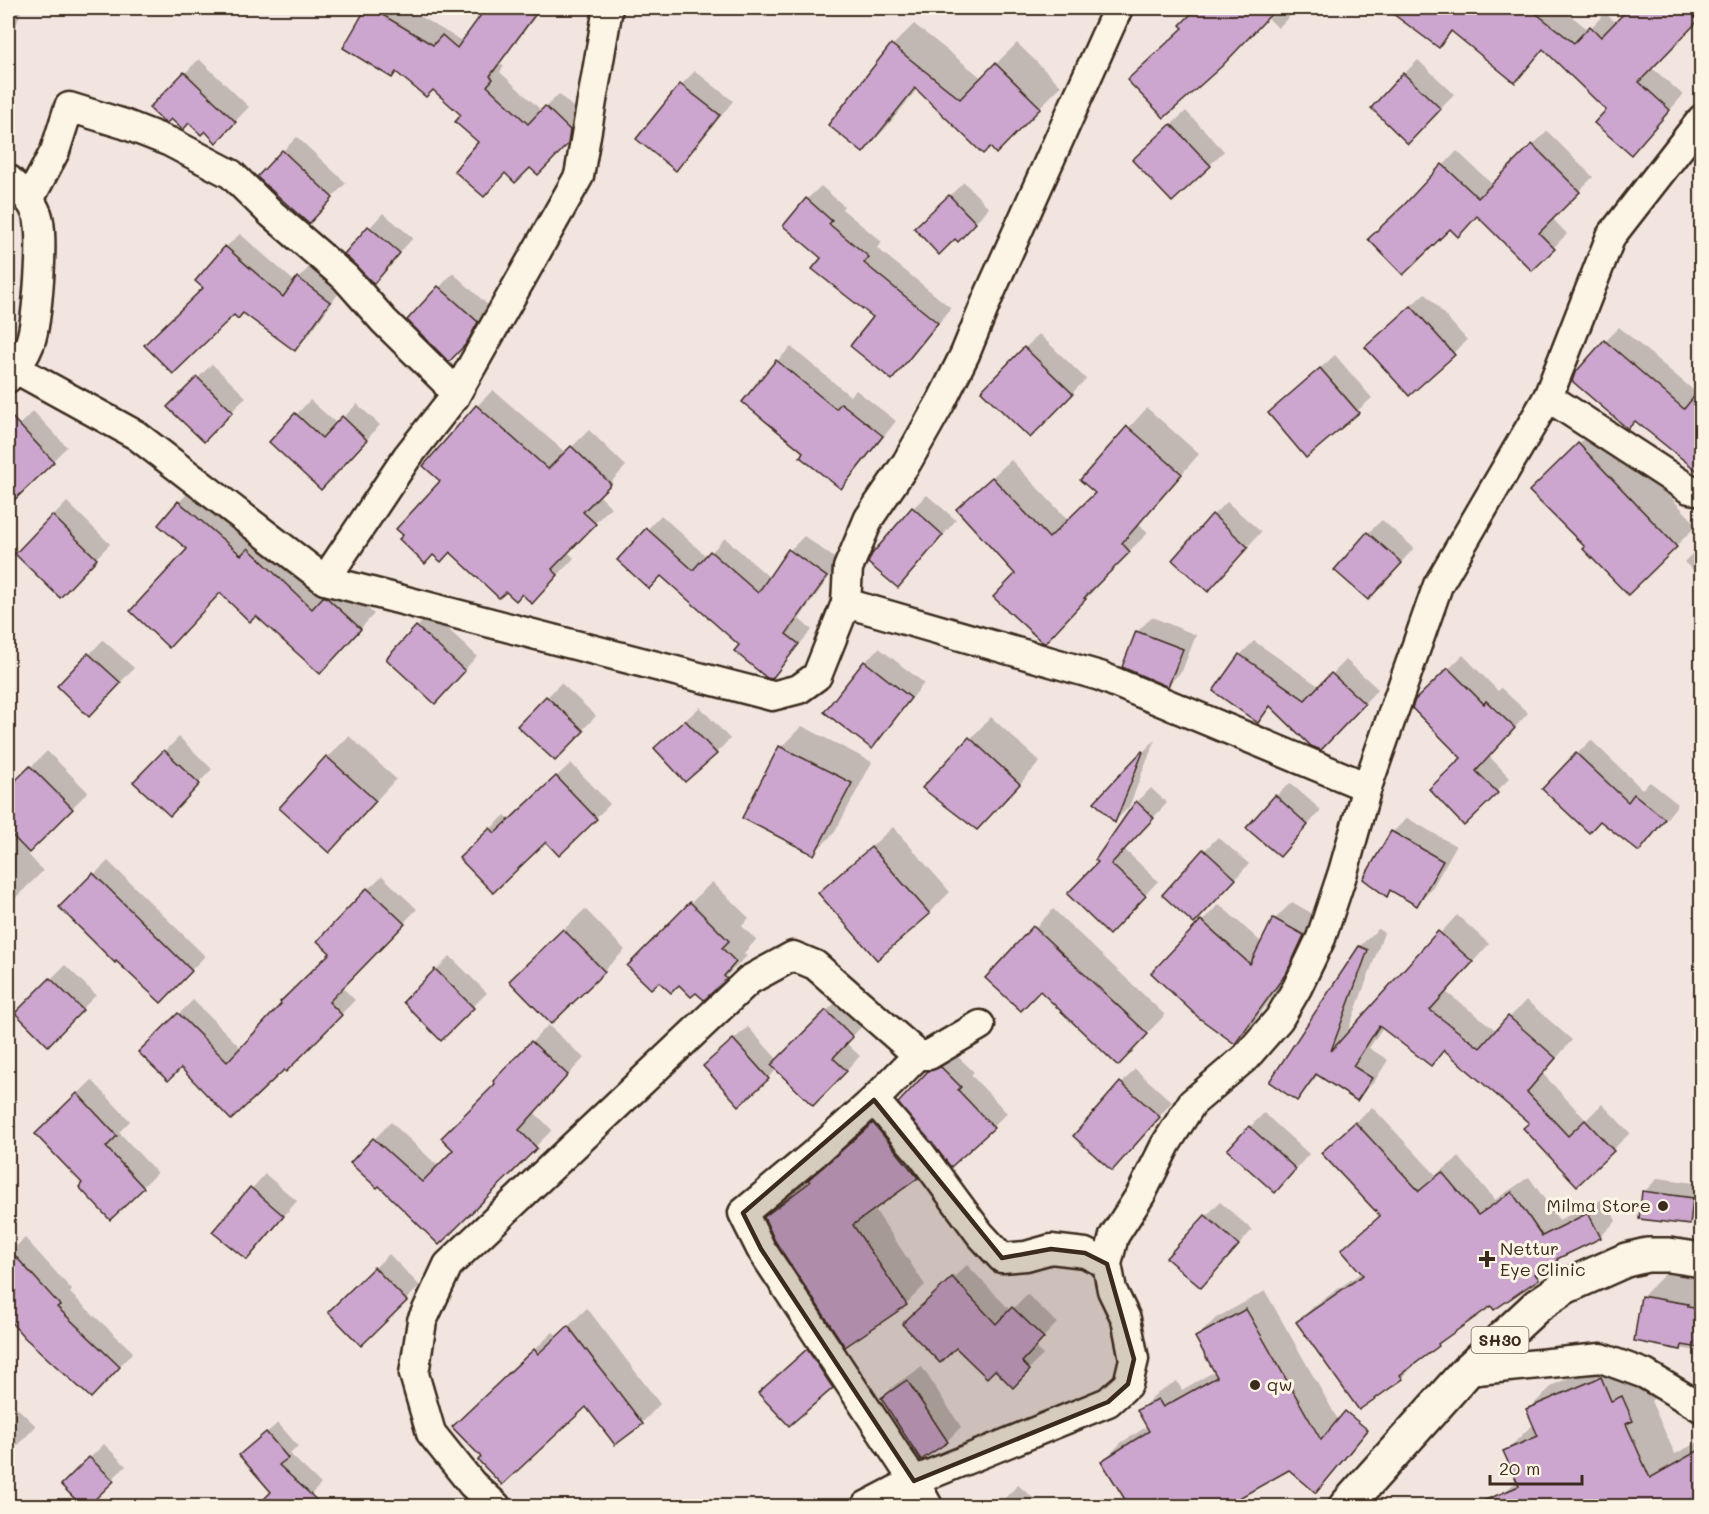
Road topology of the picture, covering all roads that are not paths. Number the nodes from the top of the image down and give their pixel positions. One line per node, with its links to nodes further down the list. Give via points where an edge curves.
1 (608, 8): 7 (street, via 579,176)
2 (1118, 8): 11 (street, via 965,354 907,462 869,518 848,568)
3 (1701, 119): 8 (street, via 1611,236)
4 (8, 179): 5 (street)
5 (30, 198): 6 (street, via 39,217 41,240 35,315 30,342); 7 (street, via 56,151 69,107 170,142 231,174 345,277 446,381)
6 (12, 373): 10 (street, via 136,435)
7 (454, 396): 10 (street, via 407,457)
8 (1548, 397): 9 (street, via 1689,489); 12 (street, via 1438,585)
9 (1701, 491)
10 (324, 580): 11 (street, via 772,696 799,689 817,675)
11 (846, 603): 12 (street, via 1100,676)
12 (1367, 787): 17 (street, via 1321,938 1297,988 1279,1019 1246,1057 1192,1103 1114,1236)
13 (981, 1025): 14 (street, via 929,1055)
14 (918, 1055): 15 (street); 21 (street, via 815,966 793,956 749,980 448,1265 422,1322 414,1374 431,1433 472,1484)
15 (874, 1100): 17 (street, via 1002,1258 1052,1249 1085,1253); 20 (street, via 743,1213 761,1250)
16 (1701, 1260): 18 (main road, SH30, via 1647,1255 1592,1274 1538,1305)
17 (1107, 1264): 20 (street, via 1112,1290 1126,1319 1134,1359 1128,1384 1108,1402)
18 (1467, 1371): 19 (street, via 1601,1358 1645,1374); 24 (main road, SH30)
19 (1701, 1408)
20 (914, 1480): 22 (street); 23 (street)
21 (496, 1506)
22 (866, 1506)
23 (928, 1506)
24 (1346, 1506)

